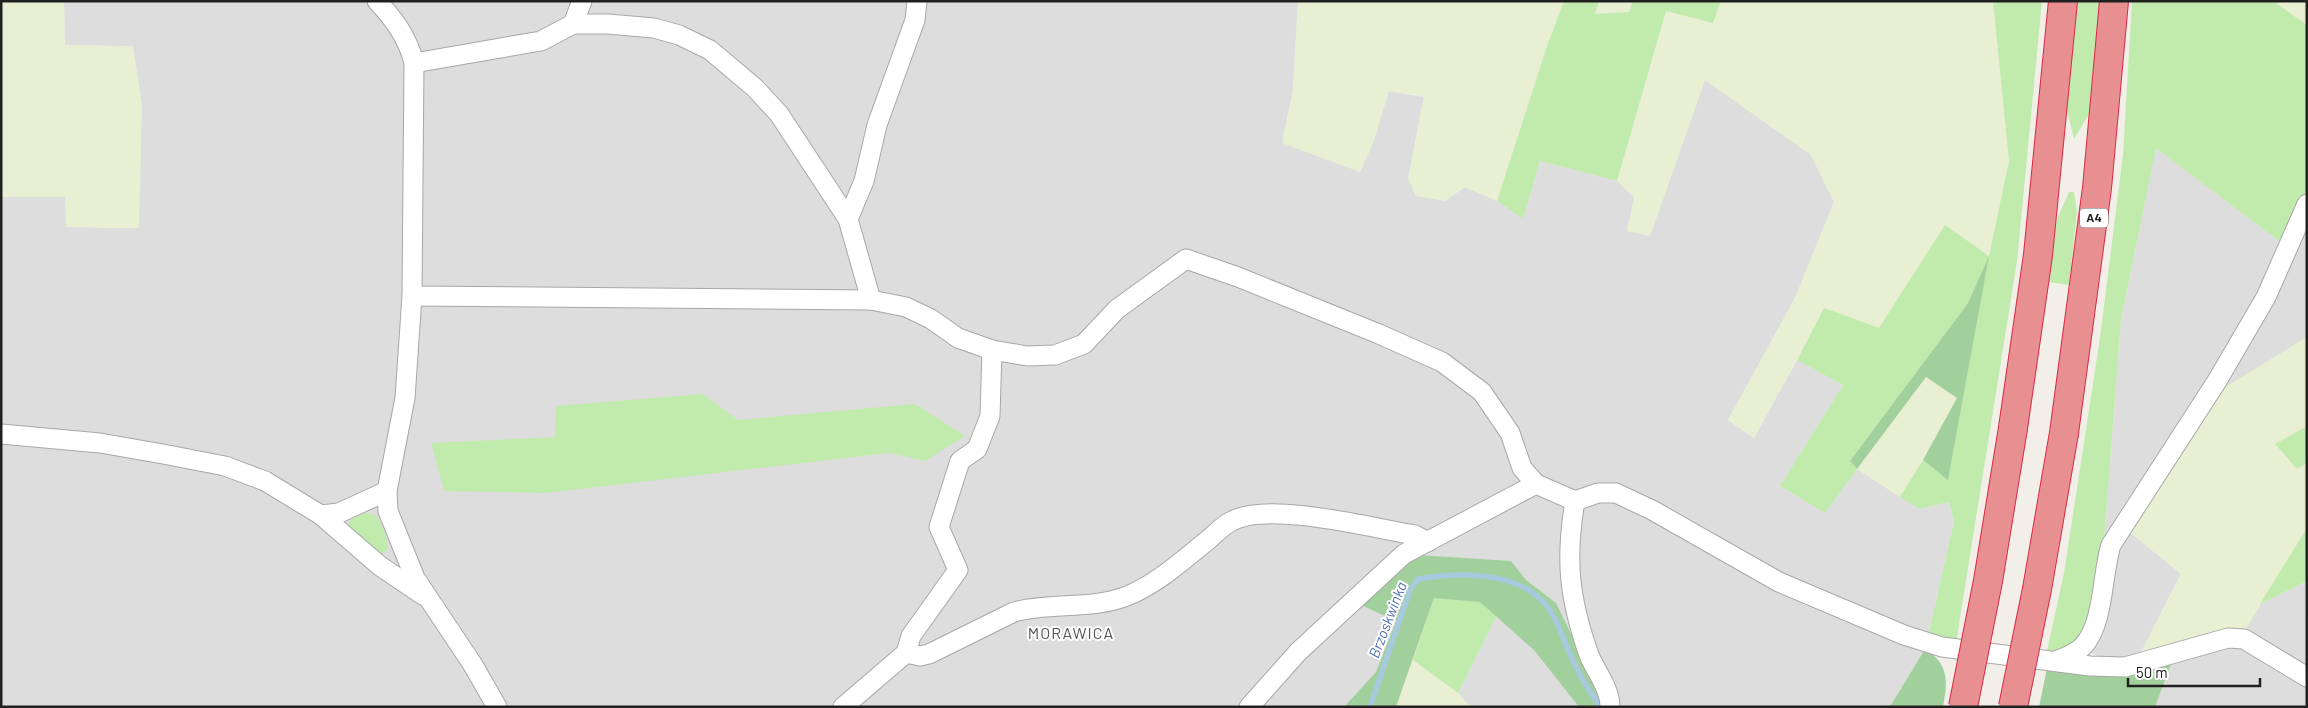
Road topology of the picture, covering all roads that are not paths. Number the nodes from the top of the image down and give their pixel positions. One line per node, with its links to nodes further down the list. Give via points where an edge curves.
1 (377, 1): 7 (street, via 395,22 411,50)
2 (582, 1): 6 (street)
3 (917, 1): 9 (street, via 915,20 877,125 864,181)
4 (2063, 1): 27 (highway, bridge, via 2038,255 1988,581)
5 (2114, 1): 28 (highway, A4, bridge, via 2097,188 2064,433)
6 (573, 24): 7 (street, via 541,41); 9 (street, via 654,28 679,35 710,50 755,88 779,114)
7 (414, 63): 10 (street)
8 (2307, 204): 21 (street, via 2266,297 2212,389 2111,544 2105,564 2103,593 2093,630 2085,645 2076,653)
9 (848, 219): 11 (street)
10 (412, 296): 11 (street); 15 (street, via 405,398)
11 (871, 300): 12 (street, via 906,307 958,338)
12 (992, 350): 14 (street, via 1027,356 1055,355 1084,344 1117,309 1186,259 1238,277 1442,362 1482,392 1510,433 1522,468); 20 (street, via 990,416 977,449 960,461 939,527 958,570 910,636)
13 (1, 434): 17 (street, via 100,443 225,466 265,481)
14 (1536, 484): 16 (street); 18 (street)
15 (387, 490): 17 (street, via 340,513); 19 (street, via 393,528 408,566)
16 (1575, 501): 21 (street, via 1598,493 1616,493 1778,582 1919,640 1942,647); 26 (street, via 1569,537 1570,585 1578,624 1595,671 1610,695)
17 (321, 515): 19 (street, via 380,566)
18 (1428, 542): 20 (street, via 1415,535 1290,514 1254,515 1232,520 1173,568 1127,596 1106,602 1028,608 930,654); 25 (street, via 1404,554 1298,652)
19 (430, 600): 23 (street)
20 (906, 653): 24 (street)
21 (2055, 662): 22 (street, via 2125,667 2228,638 2244,638)
22 (2307, 677)
23 (497, 707)
24 (843, 707)
25 (1249, 707)
26 (1610, 707)
27 (1963, 707)
28 (2013, 707)

